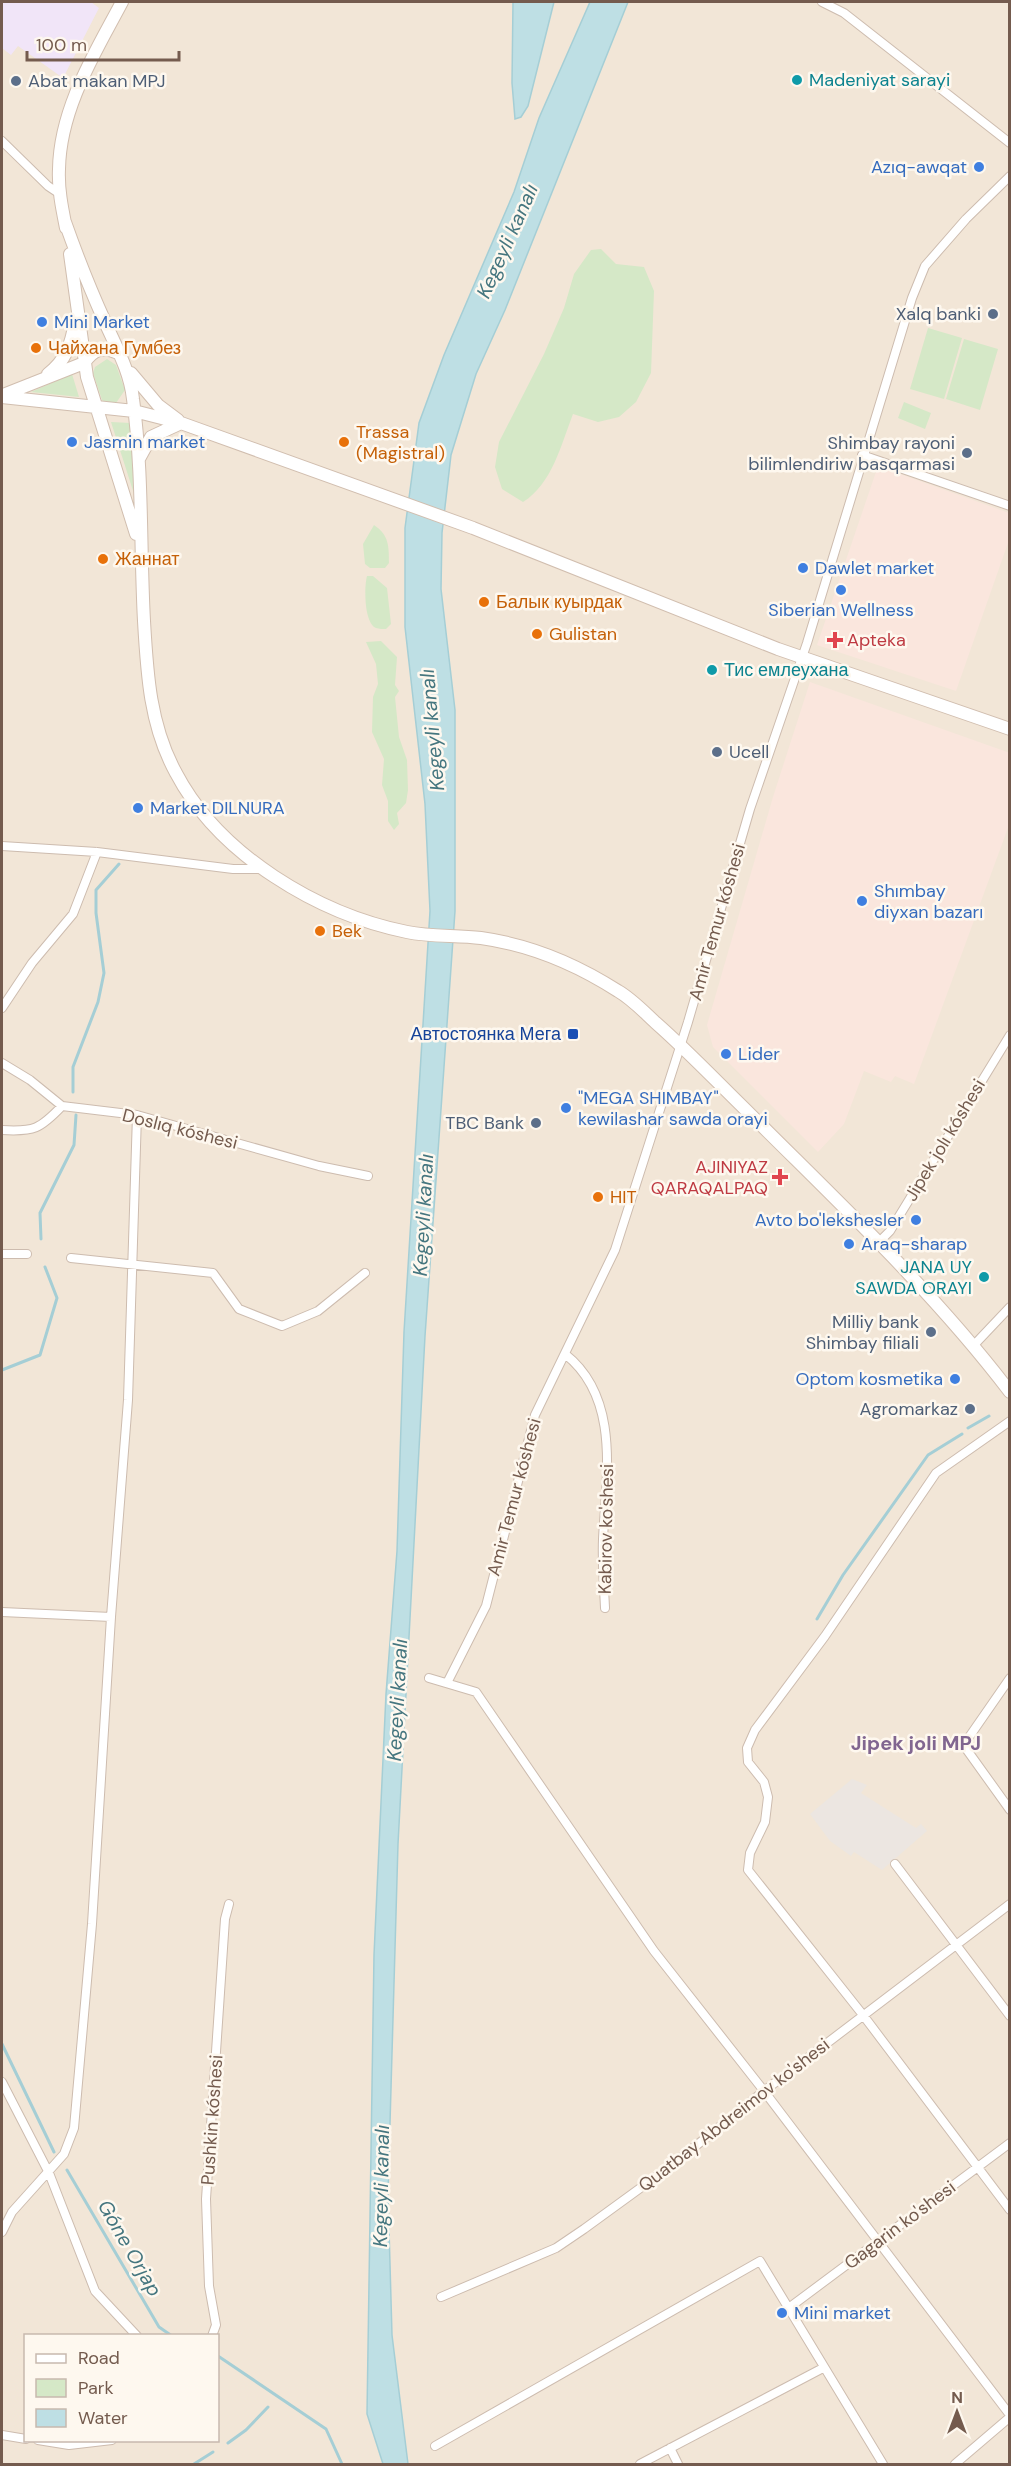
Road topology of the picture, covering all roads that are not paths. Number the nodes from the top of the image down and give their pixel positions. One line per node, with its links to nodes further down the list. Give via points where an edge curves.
1 (122, 2): 6 (main road, via 73,100 59,166)
2 (822, 2): 4 (street, via 844,13)
3 (2, 141): 6 (street)
4 (1010, 143)
5 (1010, 176): 17 (street, Amir Temur kóshesi, via 926,266)
6 (60, 194): 7 (main road)
7 (65, 222): 8 (main road); 9 (main road)
8 (77, 303): 10 (main road); 12 (main road, via 66,356)
9 (118, 353): 10 (main road, via 99,349); 11 (main road)
10 (84, 363): 12 (main road); 14 (main road)
11 (125, 365): 15 (main road); 16 (main road, via 158,405)
12 (37, 382): 13 (main road)
13 (2, 396): 14 (main road)
14 (98, 407): 15 (main road); 20 (main road)
15 (134, 411): 16 (main road); 18 (main road)
16 (181, 423): 18 (main road, via 151,437); 21 (main road, via 473,528)
17 (862, 454): 19 (street); 21 (street, Amir Temur kóshesi)
18 (138, 463): 20 (main road)
19 (1010, 506)
20 (140, 546): 25 (main road, via 147,673 157,734 177,777 203,812 238,849)
21 (802, 657): 22 (main road); 28 (street, Amir Temur kóshesi, via 750,809)
22 (1010, 729)
23 (2, 846): 24 (street)
24 (97, 852): 25 (street); 26 (street, via 73,914 32,963)
25 (265, 869): 28 (main road, via 327,907 415,934 466,937 533,949 567,962 624,994)
26 (2, 1008)
27 (1010, 1035): 34 (street, Jipek jolı kóshesi, via 890,1231)
28 (681, 1045): 34 (main road); 42 (street, Amir Temur kóshesi, via 615,1250)
29 (2, 1064): 30 (street)
30 (62, 1106): 31 (street, Doslıq kóshesi); 32 (street, via 44,1125 21,1131)
31 (137, 1115): 33 (street, Doslıq kóshesi); 38 (street)
32 (2, 1130)
33 (368, 1176)
34 (878, 1243): 41 (main road)
35 (2, 1254): 36 (street)
36 (27, 1254)
37 (71, 1258): 38 (street)
38 (133, 1263): 39 (street, via 213,1273 239,1309 282,1326 318,1311); 47 (street, via 128,1400)
39 (365, 1273)
40 (1010, 1307): 41 (street)
41 (974, 1345): 43 (main road)
42 (565, 1354): 45 (street, Kabirov ko'shesi, via 582,1367 601,1406 609,1470 603,1539); 50 (street, Amir Temur kóshesi, via 535,1415 486,1606)
43 (1010, 1392)
44 (1010, 1421): 56 (street, via 936,1473 825,1636 755,1730 747,1748 748,1762 764,1782 768,1797 765,1822 750,1853 748,1870)
45 (605, 1608)
46 (2, 1612): 47 (street)
47 (111, 1617): 62 (street, via 92,1924 74,2127 64,2154)
48 (429, 1678): 50 (street)
49 (1010, 1678): 51 (street, via 967,1740 967,1750)
50 (447, 1683): 59 (street, via 476,1692 641,1933)
51 (1010, 1810)
52 (895, 1864): 55 (street)
53 (229, 1904): 69 (street, Pushkin kóshesi, via 206,2199 208,2286 216,2325)
54 (1010, 1904): 55 (street, Quatbay Abdreimov ko'shesi)
55 (954, 1944): 56 (street, Quatbay Abdreimov ko'shesi); 57 (street)
56 (863, 2015): 59 (street, Quatbay Abdreimov ko'shesi); 61 (street)
57 (1010, 2016)
58 (2, 2082): 62 (street)
59 (764, 2091): 65 (street); 66 (street, Quatbay Abdreimov ko'shesi, via 672,2165 556,2248)
60 (1010, 2143): 61 (street, Gagarin ko'shesi)
61 (977, 2167): 63 (street); 65 (street, Gagarin ko'shesi)
62 (49, 2173): 64 (street, via 12,2212); 68 (street, via 95,2291)
63 (1010, 2210)
64 (2, 2232)
65 (878, 2242): 67 (street, Gagarin ko'shesi); 71 (street)
66 (441, 2297)
67 (790, 2307): 70 (street); 76 (street, via 760,2261)
68 (135, 2334)
69 (213, 2334)
70 (823, 2368): 77 (street); 80 (street)
71 (1010, 2416): 81 (street)
72 (2, 2435): 73 (street)
73 (24, 2439)
74 (50, 2442): 75 (street)
75 (95, 2442)
76 (435, 2446)
77 (670, 2448): 78 (street); 79 (street)
78 (640, 2464)
79 (678, 2464)
80 (884, 2464)
81 (954, 2464)

